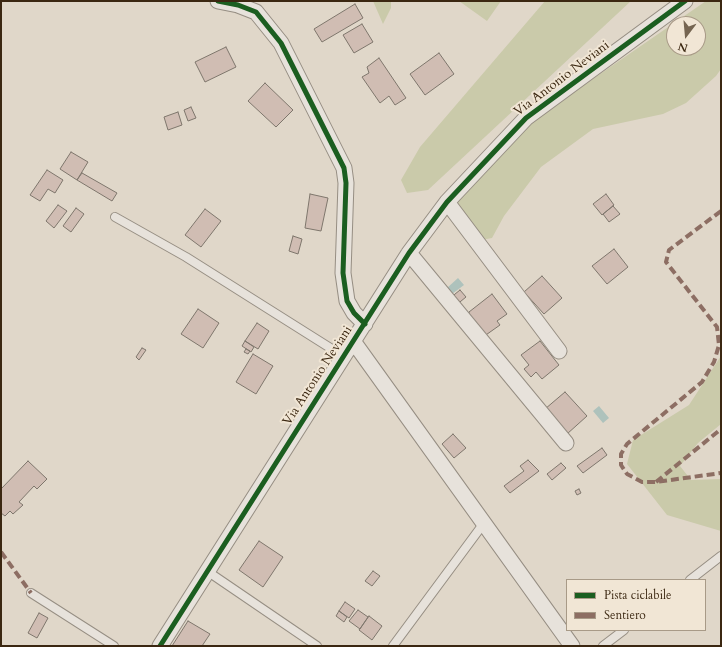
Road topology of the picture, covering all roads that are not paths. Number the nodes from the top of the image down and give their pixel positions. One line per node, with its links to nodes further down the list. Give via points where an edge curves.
1 (218, 1): 6 (street, via 256,12 281,43 344,168 346,183 343,273 347,301)
2 (685, 1): 3 (street, Via Antonio Neviani, via 526,118)
3 (447, 202): 5 (street, Via Antonio Neviani); 8 (street)
4 (115, 217): 9 (lane, via 186,257)
5 (409, 253): 6 (street, Via Antonio Neviani); 10 (street)
6 (365, 324): 7 (street, Via Antonio Neviani)
7 (353, 341): 9 (street, Via Antonio Neviani); 11 (street)
8 (559, 351)
9 (343, 356): 13 (street, Via Antonio Neviani)
10 (566, 443)
11 (484, 522): 20 (lane); 21 (street)
12 (721, 556): 14 (lane)
13 (207, 571): 18 (street, Via Antonio Neviani); 19 (lane)
14 (691, 579)
15 (31, 593): 17 (lane)
16 (623, 631): 22 (lane)
17 (114, 646)
18 (160, 646)
19 (317, 646)
20 (393, 646)
21 (572, 646)
22 (603, 646)

